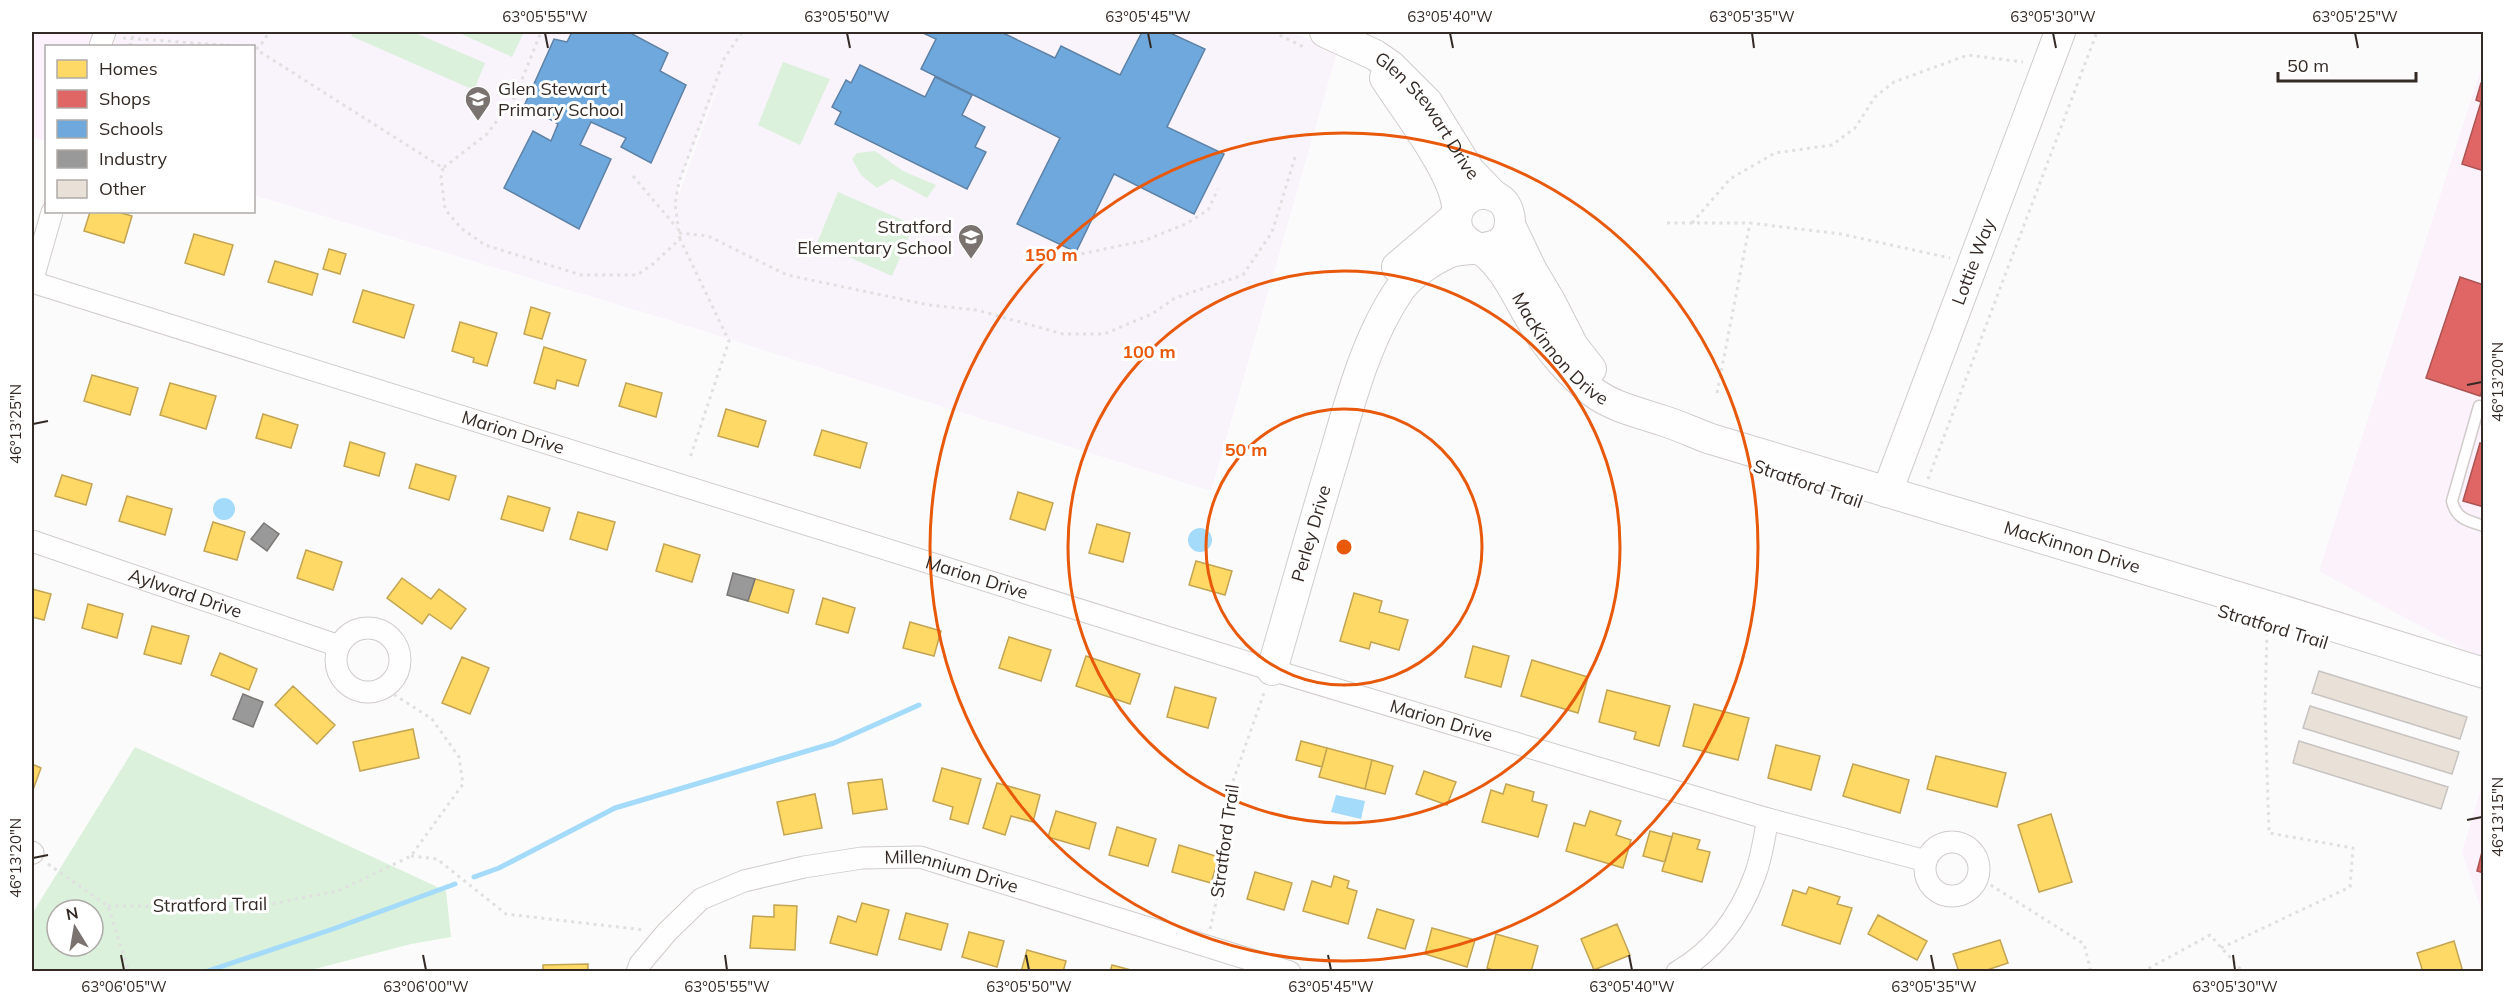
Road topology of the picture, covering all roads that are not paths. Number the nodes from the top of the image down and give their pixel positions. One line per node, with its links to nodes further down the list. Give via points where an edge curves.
1 (2060, 32): 13 (street, Lottie Way)
2 (1320, 41): 3 (street, Glen Stewart Drive)
3 (1353, 46): 4 (street, Glen Stewart Drive, via 1391,66 1427,102 1469,170); 6 (street, Glen Stewart Drive, via 1377,66 1440,162 1458,202)
4 (1494, 196): 6 (street, via 1468,198); 7 (street, via 1507,208)
5 (52, 213): 9 (street)
6 (1457, 213): 8 (street, via 1462,238); 10 (street, Perley Drive, via 1395,268 1379,294 1359,342)
7 (1510, 225): 8 (street, via 1502,241); 12 (street, MacKinnon Drive, via 1573,346 1591,369)
8 (1480, 250): 10 (street, Perley Drive, via 1453,251 1429,263 1401,288 1372,342); 12 (street, MacKinnon Drive, via 1489,255 1509,281 1558,357 1593,392 1623,408)
9 (32, 282): 17 (street, Marion Drive)
10 (1352, 395): 17 (street, Perley Drive)
11 (2479, 406): 14 (lane, via 2452,501 2456,514)
12 (1661, 420): 13 (street, MacKinnon Drive)
13 (1887, 492): 18 (street, MacKinnon Drive)
14 (2484, 526)
15 (32, 540): 16 (street, Aylward Drive)
16 (339, 646): 16 (street, via 345,638 363,629 384,633 398,649 398,671 384,688 365,692 346,684 336,666)
17 (1272, 670): 19 (street, Marion Drive)
18 (2484, 673)
19 (1768, 819): 20 (street, Marion Drive); 23 (street, via 1755,874 1730,925 1710,948)
20 (1926, 861): 20 (street, via 1939,845 1960,843 1976,856 1978,877 1965,893 1944,895 1928,882)
21 (638, 972): 22 (street, Millennium Drive, via 640,964 700,899 744,880 862,858 920,857)
22 (1290, 972)
23 (1677, 972)

